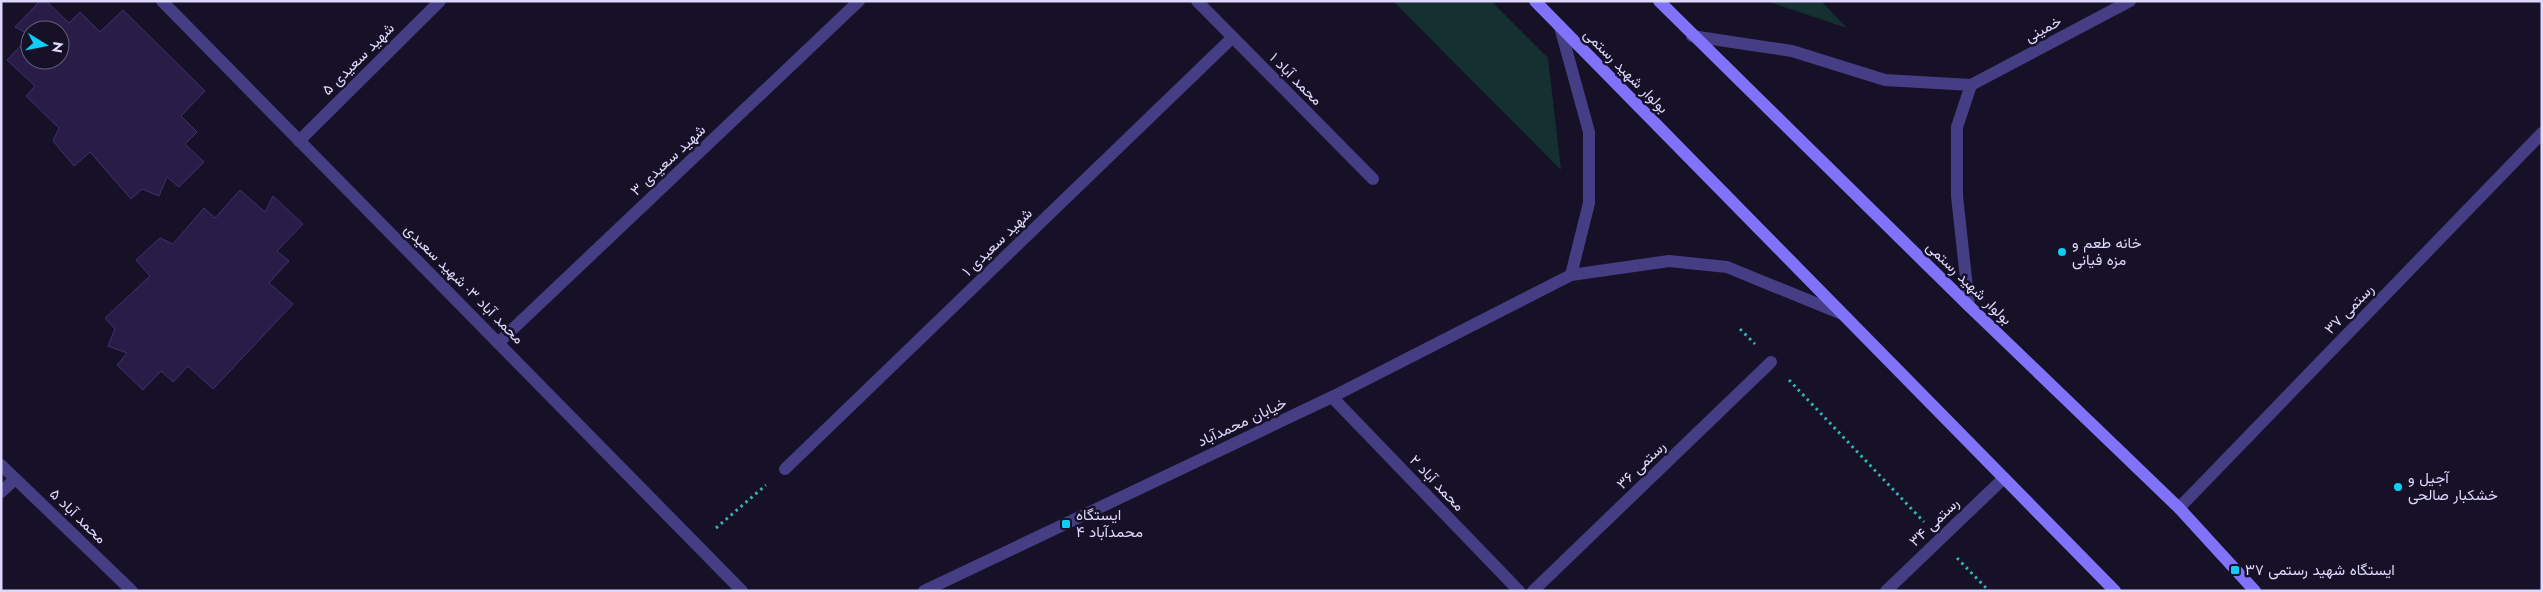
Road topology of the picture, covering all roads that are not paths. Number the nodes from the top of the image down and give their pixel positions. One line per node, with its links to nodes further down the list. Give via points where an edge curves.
1 (162, 1): 13 (street, محمد آباد ۳- شهید سعیدی)
2 (440, 1): 13 (street, شهید سعیدی ۵)
3 (859, 1): 18 (street, شهید سعیدی ۳)
4 (1197, 1): 10 (street, محمد آباد ۱)
5 (1534, 1): 8 (main road, بولوار شهید رستمی)
6 (1659, 1): 9 (main road, بولوار شهید رستمی)
7 (2130, 1): 11 (street, خمینی)
8 (1560, 28): 15 (street, via 1589,132 1589,203); 17 (main road, بولوار شهید رستمی)
9 (1692, 36): 11 (street, via 1792,51 1885,80); 16 (main road, بولوار شهید رستمی)
10 (1232, 38): 14 (street, محمد آباد ۱); 22 (street, شهید سعیدی ۱)
11 (1971, 85): 16 (street, via 1957,127 1958,196)
12 (2542, 134): 26 (street, رستمی ۳۷)
13 (299, 141): 18 (street, محمد آباد ۳- شهید سعیدی)
14 (1373, 179)
15 (1571, 275): 17 (street, خیابان محمدآباد, via 1668,262 1727,267); 20 (street, خیابان محمدآباد)
16 (1969, 306): 26 (main road, بولوار شهید رستمی)
17 (1842, 314): 24 (main road, بولوار شهید رستمی)
18 (498, 342): 28 (street, محمد آباد ۳- شهید سعیدی)
19 (1772, 362): 31 (street, رستمی ۳۶)
20 (1332, 397): 29 (street, خیابان محمدآباد); 30 (street, محمد آباد ۲)
21 (1, 465): 23 (street, محمد آباد ۵)
22 (785, 469)
23 (15, 478): 25 (street); 27 (street, محمد آباد ۵)
24 (2004, 478): 32 (street, رستمی ۳۴); 33 (main road, بولوار شهید رستمی)
25 (1, 492)
26 (2179, 508): 34 (main road, بولوار شهید رستمی)
27 (132, 591)
28 (742, 591)
29 (924, 591)
30 (1519, 591)
31 (1533, 591)
32 (1886, 591)
33 (2115, 591)
34 (2255, 591)

